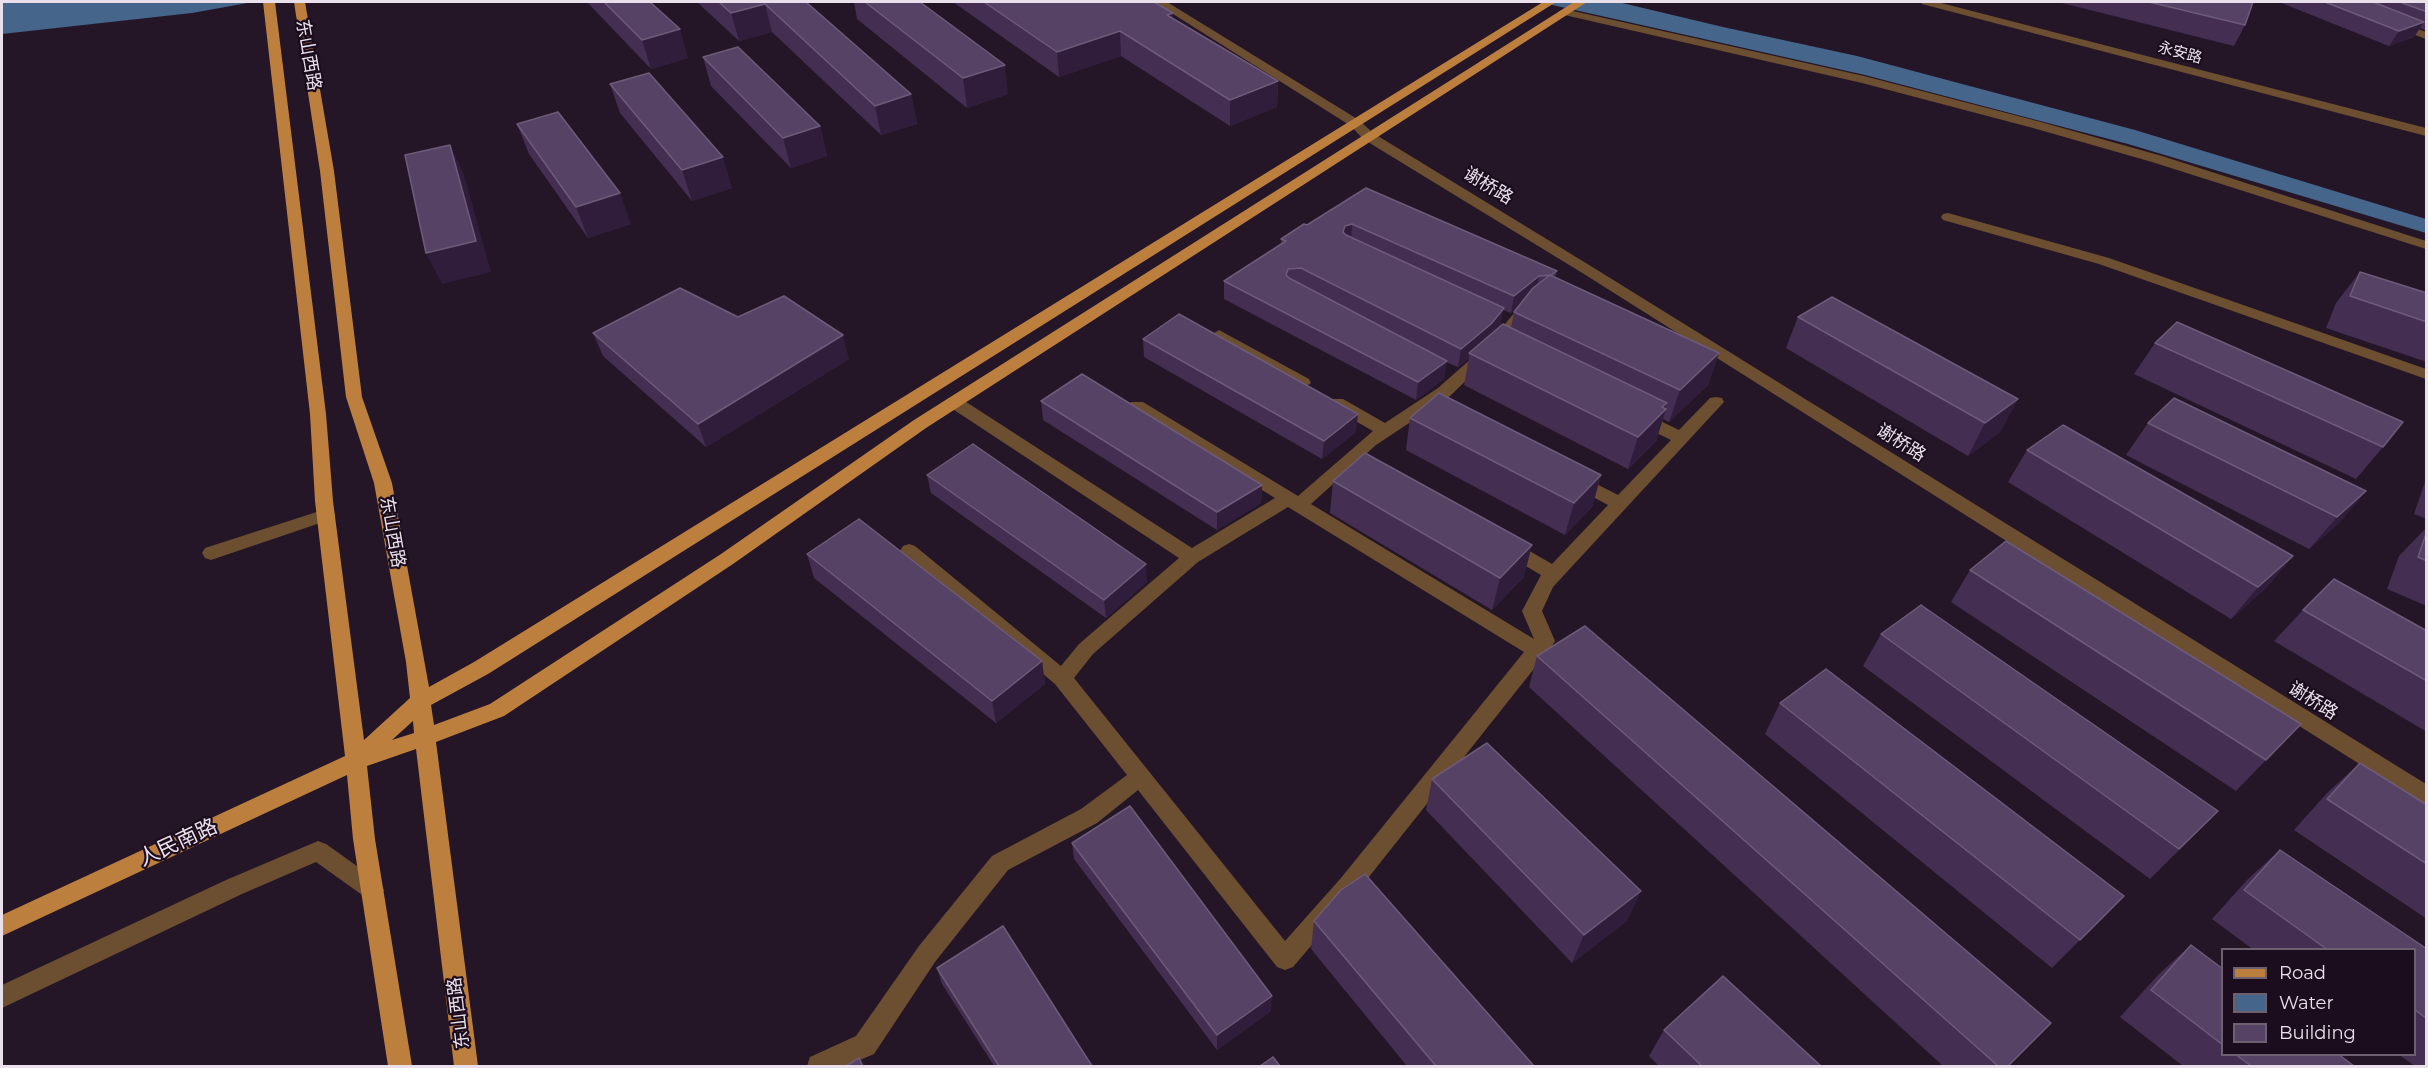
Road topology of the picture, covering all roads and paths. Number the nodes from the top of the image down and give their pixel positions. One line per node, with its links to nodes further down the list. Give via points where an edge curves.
1 (299, 2): 41 (main road, 东山西路, via 327,171 354,397 383,483)
2 (1160, 2): 12 (street, 谢桥路)
3 (1581, 2): 8 (main road)
4 (1926, 2): 13 (street, 永安路)
5 (1971, 2): 11 (street, 永安路)
6 (269, 3): 33 (main road, 东山西路, via 318,414)
7 (1547, 4): 12 (main road)
8 (1564, 12): 14 (main road); 16 (street, via 1864,80 2037,125)
9 (2383, 19): 10 (street)
10 (2427, 36)
11 (2427, 120)
12 (1355, 123): 14 (street, 谢桥路); 41 (main road, via 481,668)
13 (2427, 132)
14 (1368, 136): 21 (main road); 45 (street, 谢桥路)
15 (1948, 217): 19 (street, via 2104,261)
16 (2427, 244)
17 (1542, 298): 20 (street, via 1507,321 1499,348 1455,375)
18 (1219, 335): 26 (street)
19 (2427, 374)
20 (1432, 400): 24 (street); 26 (street)
21 (954, 402): 37 (street); 42 (main road, via 497,710)
22 (1716, 402): 27 (street)
23 (1137, 406): 31 (street)
24 (1453, 412)
25 (1629, 413): 27 (street)
26 (1385, 431): 28 (street)
27 (1681, 438): 32 (street)
28 (1352, 457): 29 (street); 31 (street)
29 (1372, 468)
30 (1556, 469): 32 (street)
31 (1294, 501): 37 (street); 39 (street)
32 (1618, 503): 38 (street)
33 (326, 515): 36 (street); 43 (main road, 东山西路)
34 (1493, 538): 38 (street)
35 (909, 551): 40 (street)
36 (212, 553)
37 (1192, 557): 40 (street, via 1086,649)
38 (1553, 573): 39 (street, via 1532,611 1545,641)
39 (1537, 650): 44 (street, via 1286,959)
40 (1062, 678): 44 (street)
41 (422, 700): 42 (main road, 东山西路); 43 (main road)
42 (427, 737): 43 (main road); 50 (main road, 东山西路)
43 (356, 761): 46 (main road, 东山西路); 47 (main road, 人民南路)
44 (1140, 777): 51 (street, via 1089,816 1000,863 927,954 865,1045)
45 (2427, 795)
46 (372, 890): 48 (street, via 318,851); 49 (main road, 东山西路)
47 (2, 926)
48 (2, 997)
49 (400, 1066)
50 (466, 1066)
51 (819, 1066)

